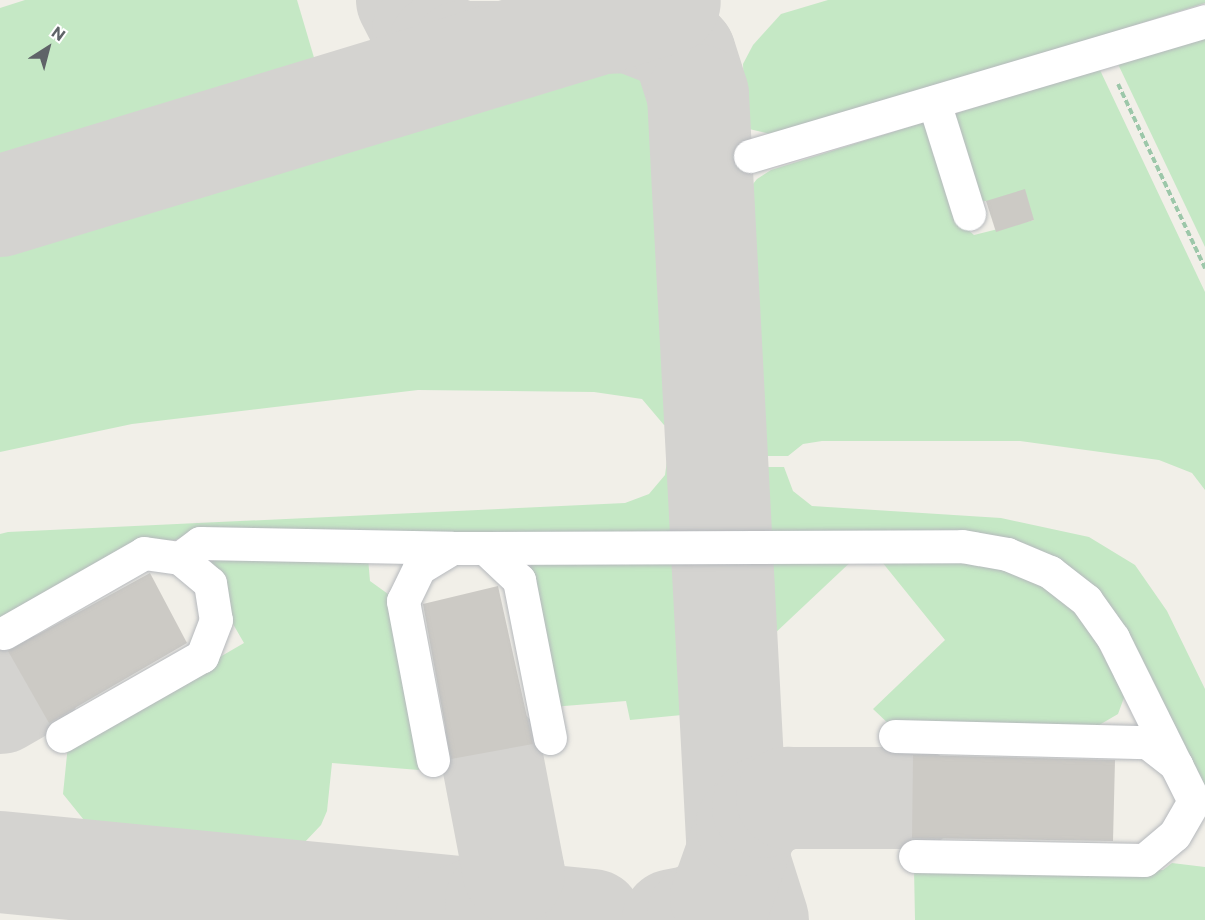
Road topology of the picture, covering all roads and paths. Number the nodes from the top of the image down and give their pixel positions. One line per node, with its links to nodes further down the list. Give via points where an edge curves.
1 (1205, 21): 2 (lane)
2 (1103, 52): 3 (lane); 6 (path)
3 (934, 102): 4 (lane); 5 (lane)
4 (750, 156)
5 (969, 214)
6 (1205, 268)
7 (452, 548): 8 (lane); 9 (lane, via 200,543); 14 (lane, via 419,568 403,601)
8 (485, 548): 13 (lane, via 519,580); 15 (lane, via 962,546 1006,554 1050,572 1086,600 1113,638)
9 (180, 558): 10 (lane, via 144,554); 11 (lane, via 210,583 216,620 202,656)
10 (4, 633)
11 (62, 736)
12 (895, 736): 15 (lane, via 1147,742)
13 (550, 738)
14 (433, 760)
15 (1176, 765): 16 (lane)
16 (1199, 811): 17 (lane, via 1144,860)
17 (915, 856)

